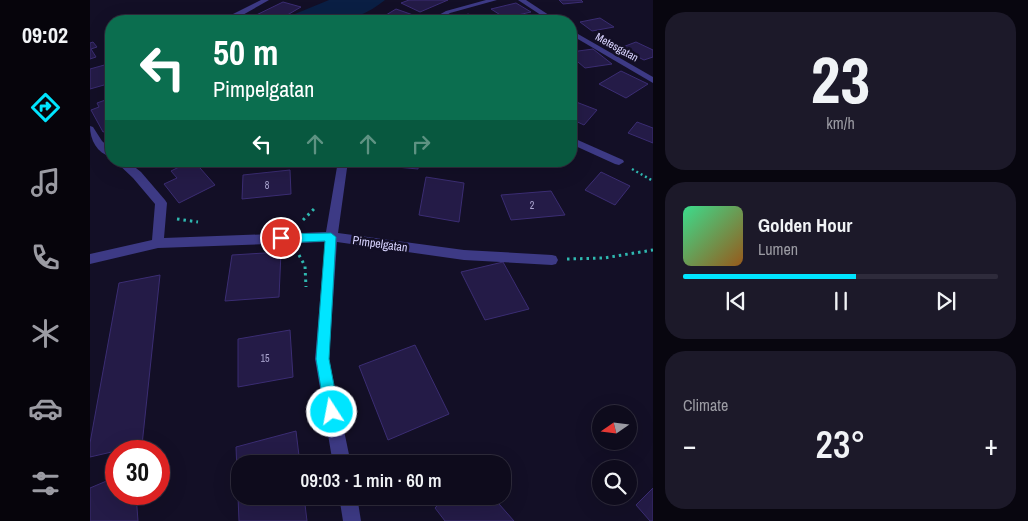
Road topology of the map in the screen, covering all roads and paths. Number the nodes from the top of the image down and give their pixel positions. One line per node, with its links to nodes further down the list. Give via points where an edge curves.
1 (266, 0): 4 (street)
2 (494, 0): 5 (street)
3 (521, 0): 6 (street)
4 (235, 15)
5 (443, 15)
6 (545, 15)
7 (577, 36): 8 (street, Metesgatan)
8 (653, 80)
9 (90, 129): 11 (street)
10 (577, 143): 12 (street)
11 (105, 149)
12 (619, 162): 15 (path)
13 (127, 167): 17 (street, via 161,203)
14 (341, 167): 16 (street)
15 (653, 181)
16 (331, 237): 17 (street, Pimpelgatan); 20 (street, Pimpelgatan, via 464,255); 21 (street, via 322,359)
17 (158, 243): 19 (street, Pimpelgatan)
18 (653, 250): 20 (path, via 604,258)
19 (90, 259)
20 (552, 260)
21 (340, 455)
22 (349, 505): 23 (street)
23 (352, 521)

